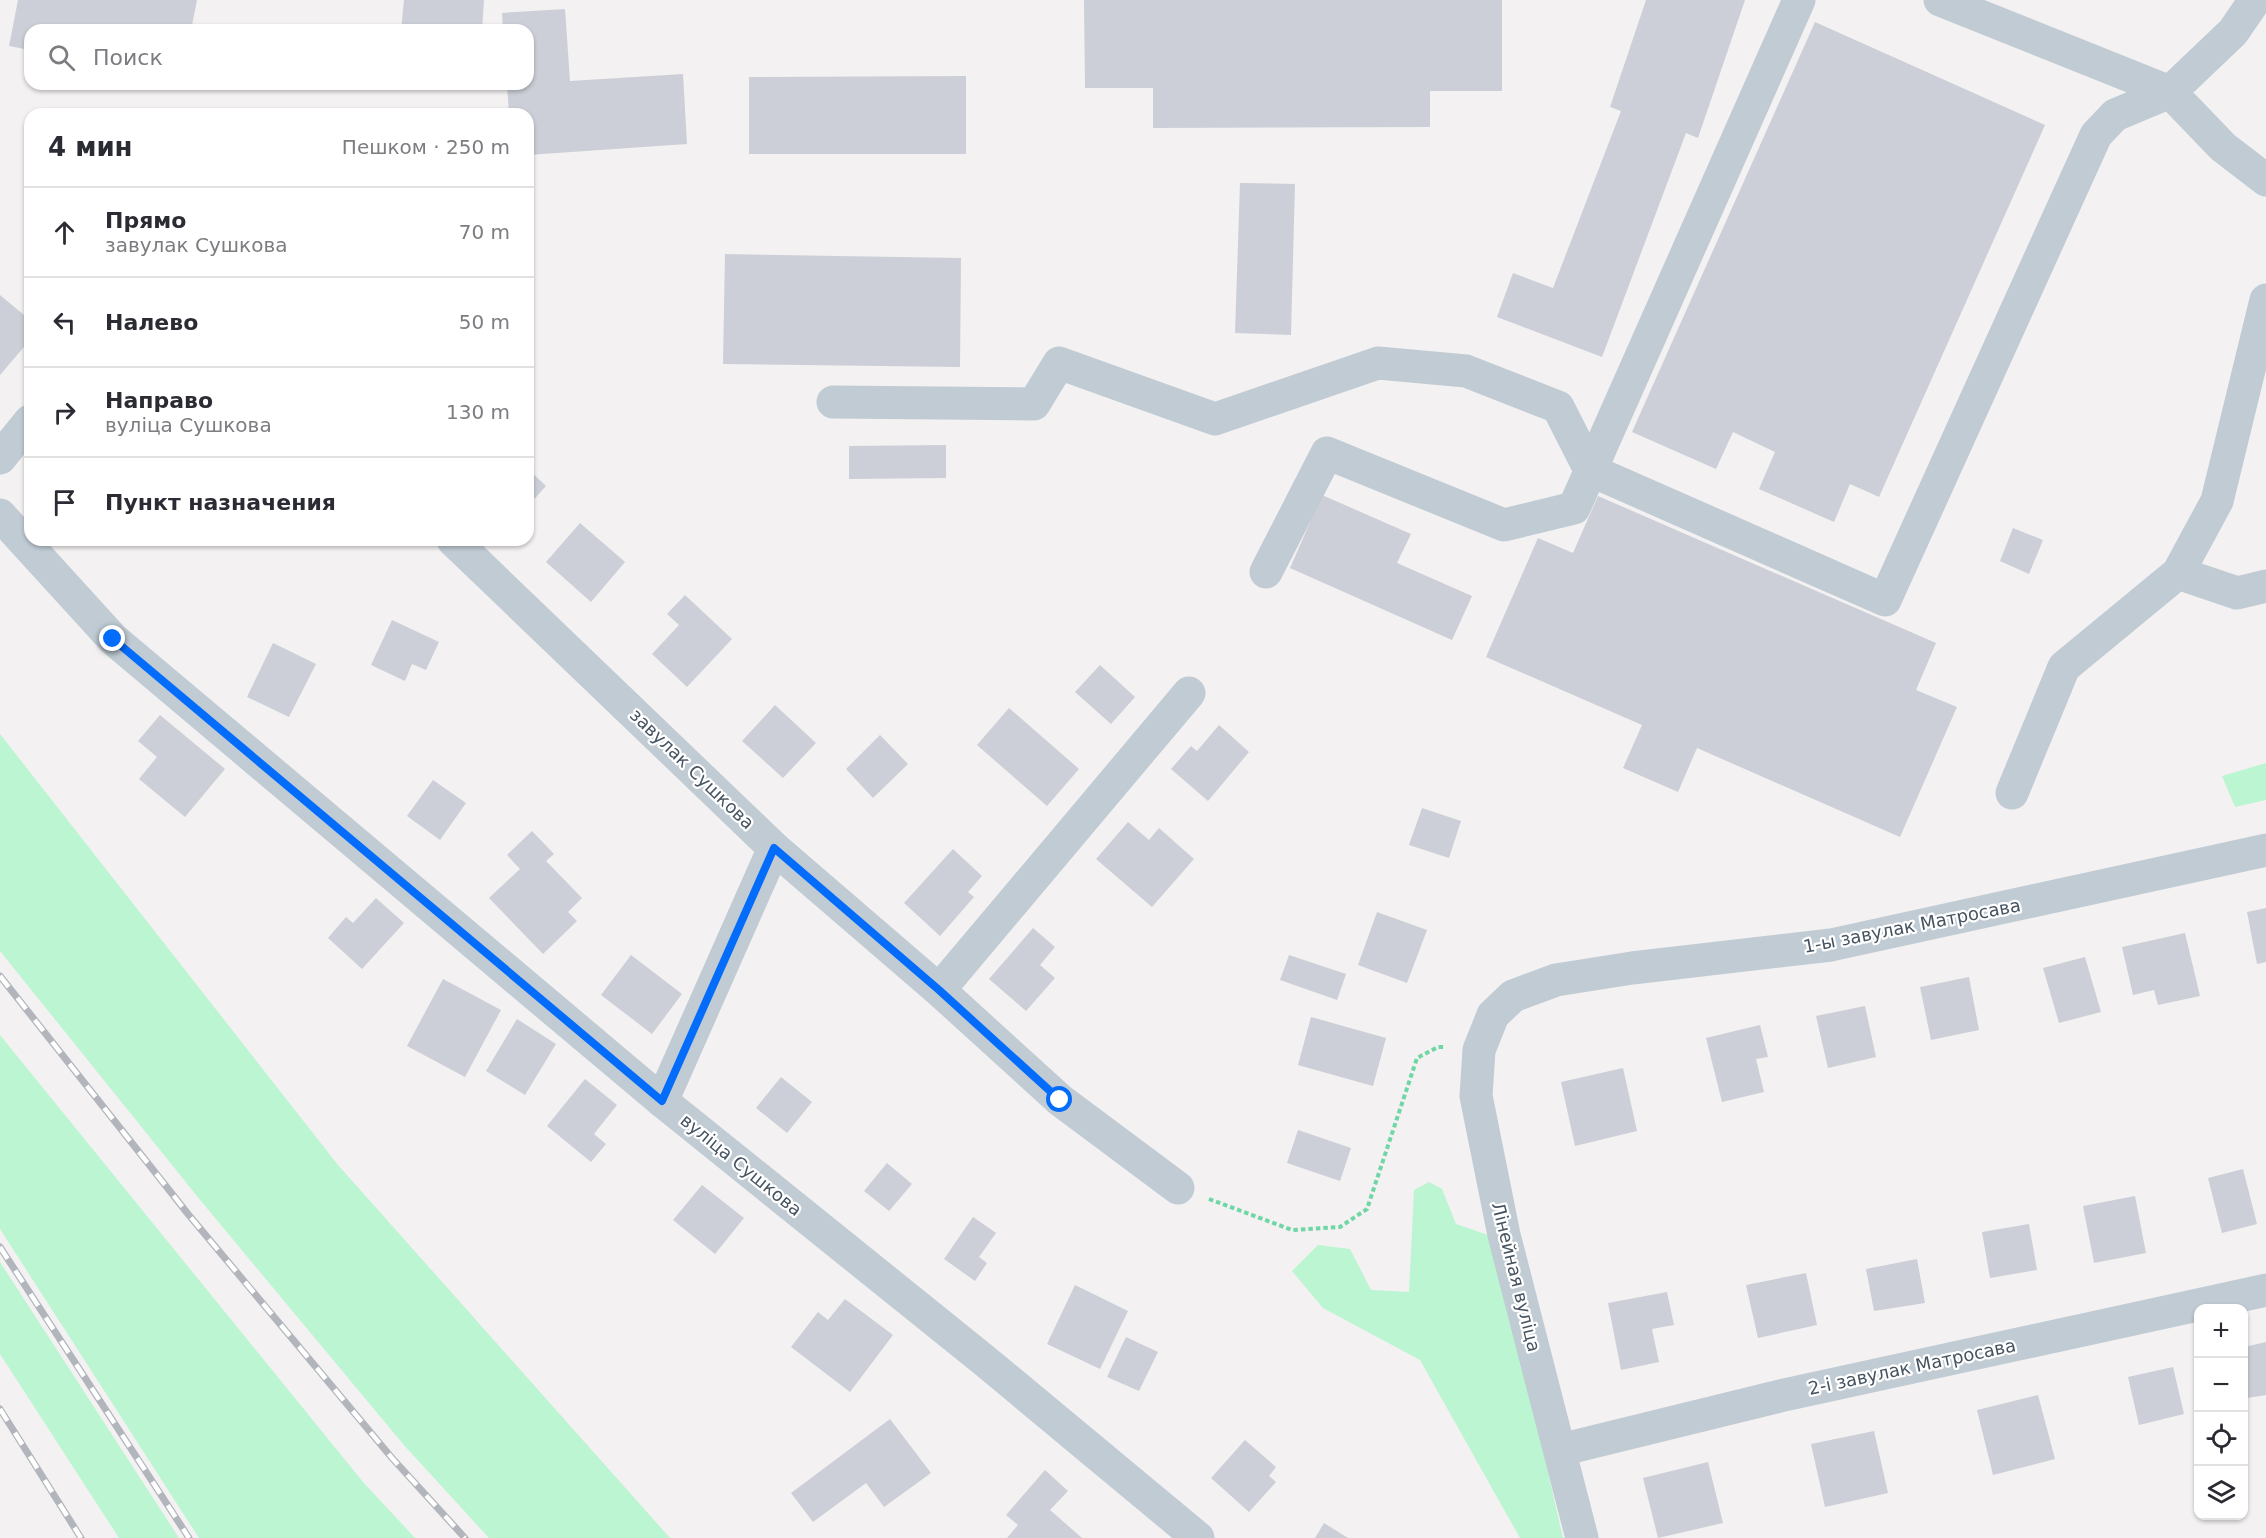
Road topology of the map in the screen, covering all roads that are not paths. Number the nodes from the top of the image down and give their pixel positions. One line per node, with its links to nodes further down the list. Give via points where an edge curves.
1 (1799, 0): 10 (street)
2 (1940, 0): 4 (street)
3 (2255, 0): 4 (street, via 2233,32)
4 (2170, 92): 5 (street, via 2223,147); 10 (street, via 2115,115 2096,135 1886,600)
5 (2266, 180)
6 (2266, 300): 16 (street, via 2217,501)
7 (833, 402): 10 (street, via 1034,404 1059,363 1215,419 1378,363 1466,371 1558,407)
8 (24, 428): 9 (street)
9 (0, 458)
10 (1590, 471): 15 (street, via 1574,508 1504,525 1327,453)
11 (0, 515): 12 (street, вуліца Сушкова)
12 (24, 541)
13 (28, 546): 24 (street, вуліца Сушкова, via 113,639)
14 (459, 546): 20 (street, завулак Сушкова)
15 (1266, 572)
16 (2178, 573): 17 (street, via 2237,592); 19 (street, via 2064,667)
17 (2266, 586)
18 (1189, 693): 22 (street)
19 (2012, 793)
20 (774, 848): 22 (street, завулак Сушкова); 24 (street)
21 (2266, 850): 23 (street, 1-ы завулак Матросава, via 1831,945 1556,980 1513,996)
22 (939, 990): 25 (street, завулак Сушкова, via 1060,1100)
23 (1492, 1015): 27 (street, Лінейная вуліца, via 1479,1050 1476,1096 1499,1212)
24 (662, 1101): 28 (street, вуліца Сушкова)
25 (1178, 1188)
26 (2266, 1290): 27 (street, 2-і завулак Матросава, via 1780,1396)
27 (1560, 1450): 29 (street, Лінейная вуліца)
28 (1198, 1538)
29 (1582, 1538)

